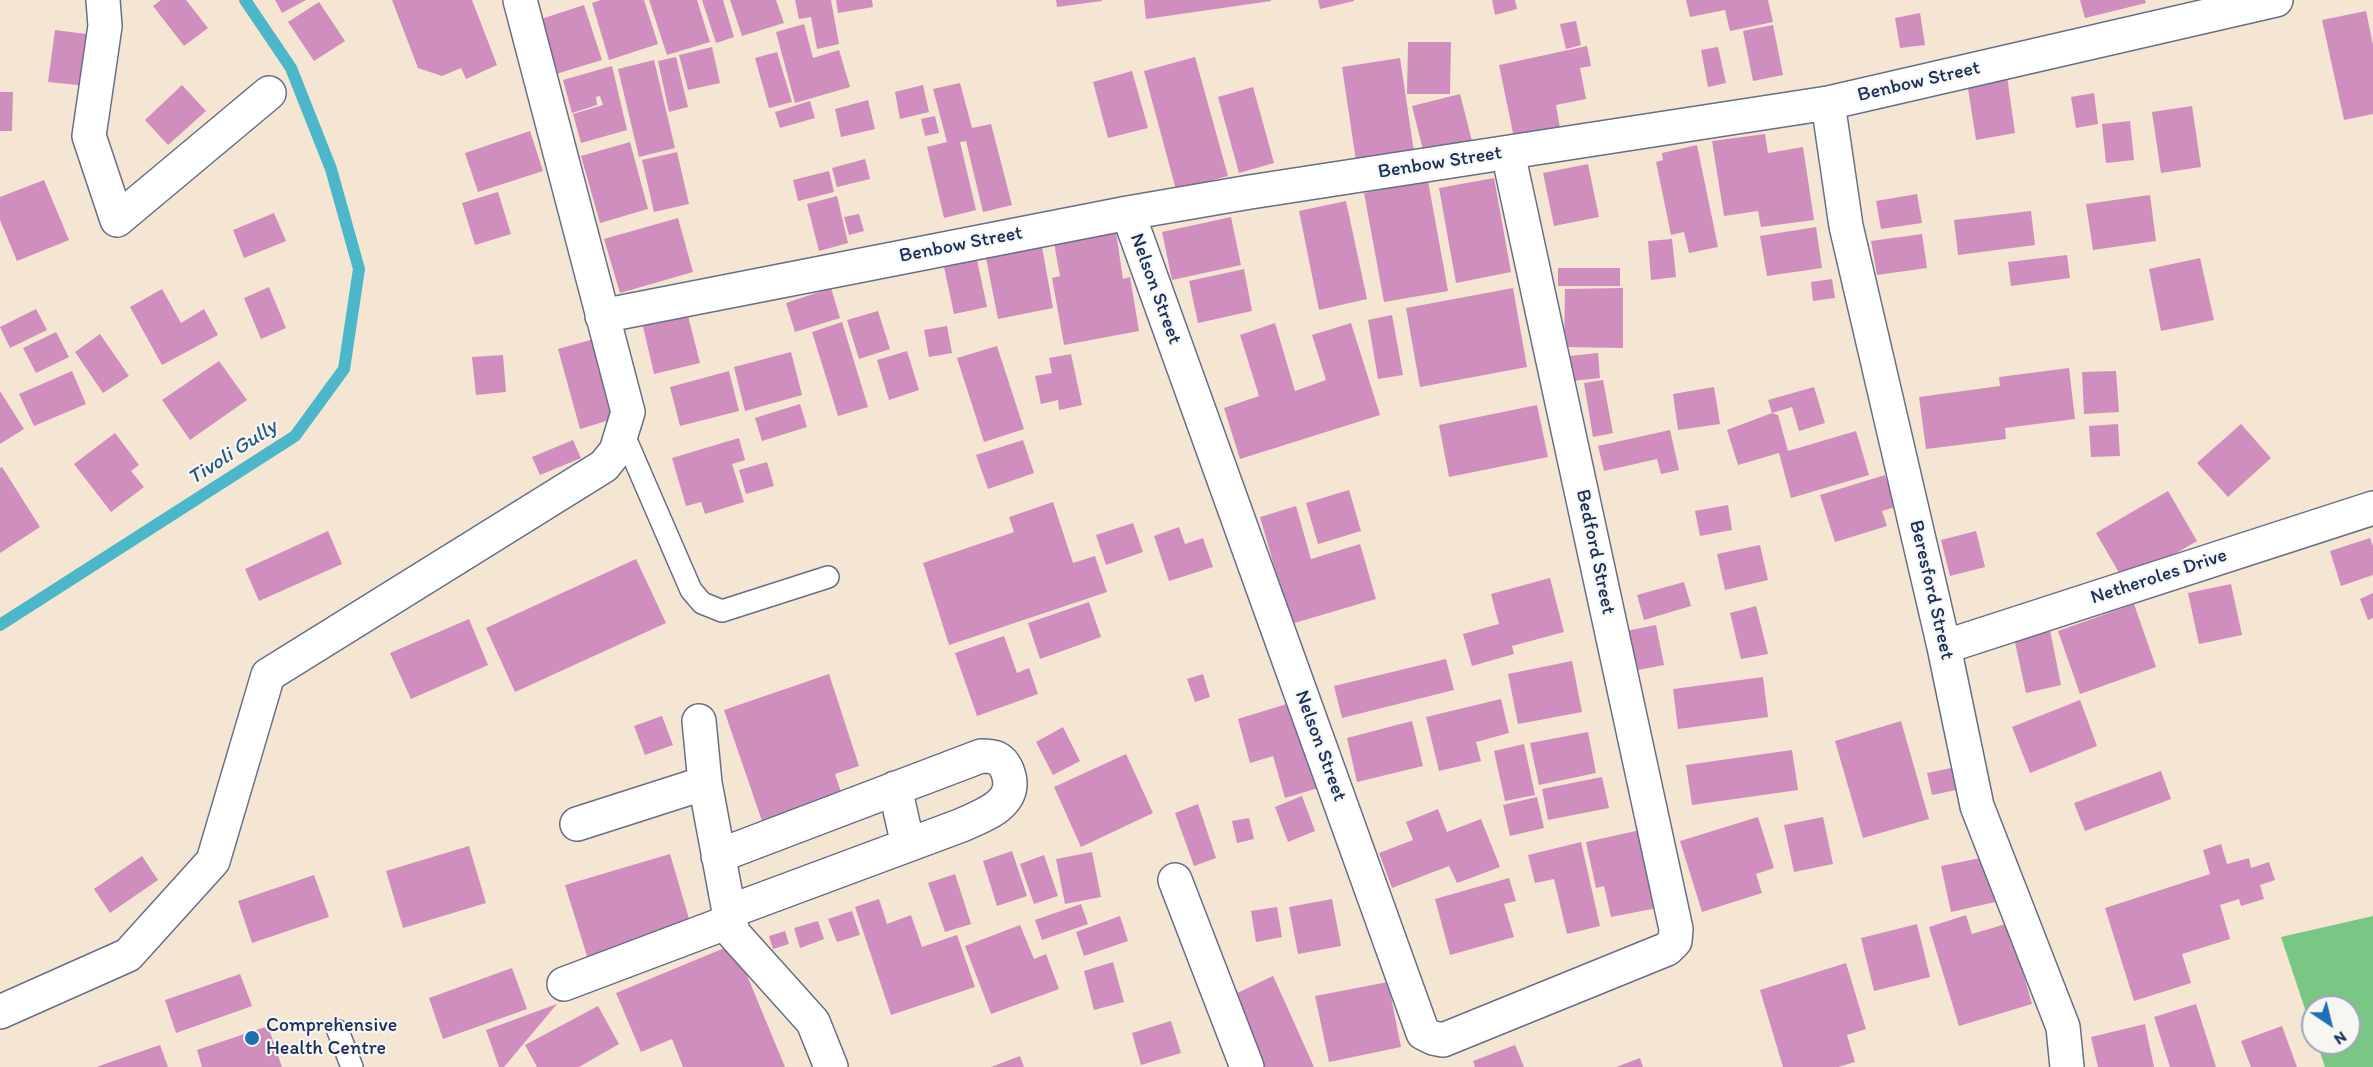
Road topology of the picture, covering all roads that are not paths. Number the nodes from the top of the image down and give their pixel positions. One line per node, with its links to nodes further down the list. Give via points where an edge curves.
1 (103, 0): 4 (street, via 105,26 89,136 117,220)
2 (520, 0): 8 (street)
3 (2276, 0): 5 (street, Benbow Street)
4 (269, 93)
5 (1828, 103): 6 (street, Benbow Street); 12 (street, Beresford Street, via 1846,226)
6 (1508, 153): 7 (street, Benbow Street); 21 (street, Bedford Street, via 1676,929 1674,941)
7 (1128, 213): 8 (street, Benbow Street); 21 (street, Nelson Street, via 1424,1033 1443,1040)
8 (602, 316): 9 (street, via 628,412)
9 (623, 433): 11 (lane, via 691,590 702,603 722,611); 23 (street, via 604,466 268,675 213,861 128,955)
10 (2373, 507): 12 (street, Netheroles Drive)
11 (828, 577)
12 (1944, 647): 28 (street, Beresford Street, via 1977,806 2062,1027)
13 (699, 721): 14 (street)
14 (705, 783): 16 (street); 18 (street)
15 (895, 788): 17 (street); 17 (street, via 981,756 996,756 1004,762 1011,782 1009,794 988,813); 18 (street)
16 (577, 824)
17 (908, 845): 20 (street)
18 (718, 856): 20 (street)
19 (1175, 880): 27 (street)
20 (730, 917): 22 (street); 26 (street, via 732,933 813,1022)
21 (1666, 949)
22 (564, 984)
23 (0, 1012)
24 (338, 1031): 25 (lane)
25 (352, 1067)
26 (831, 1067)
27 (1247, 1067)
28 (2067, 1067)

